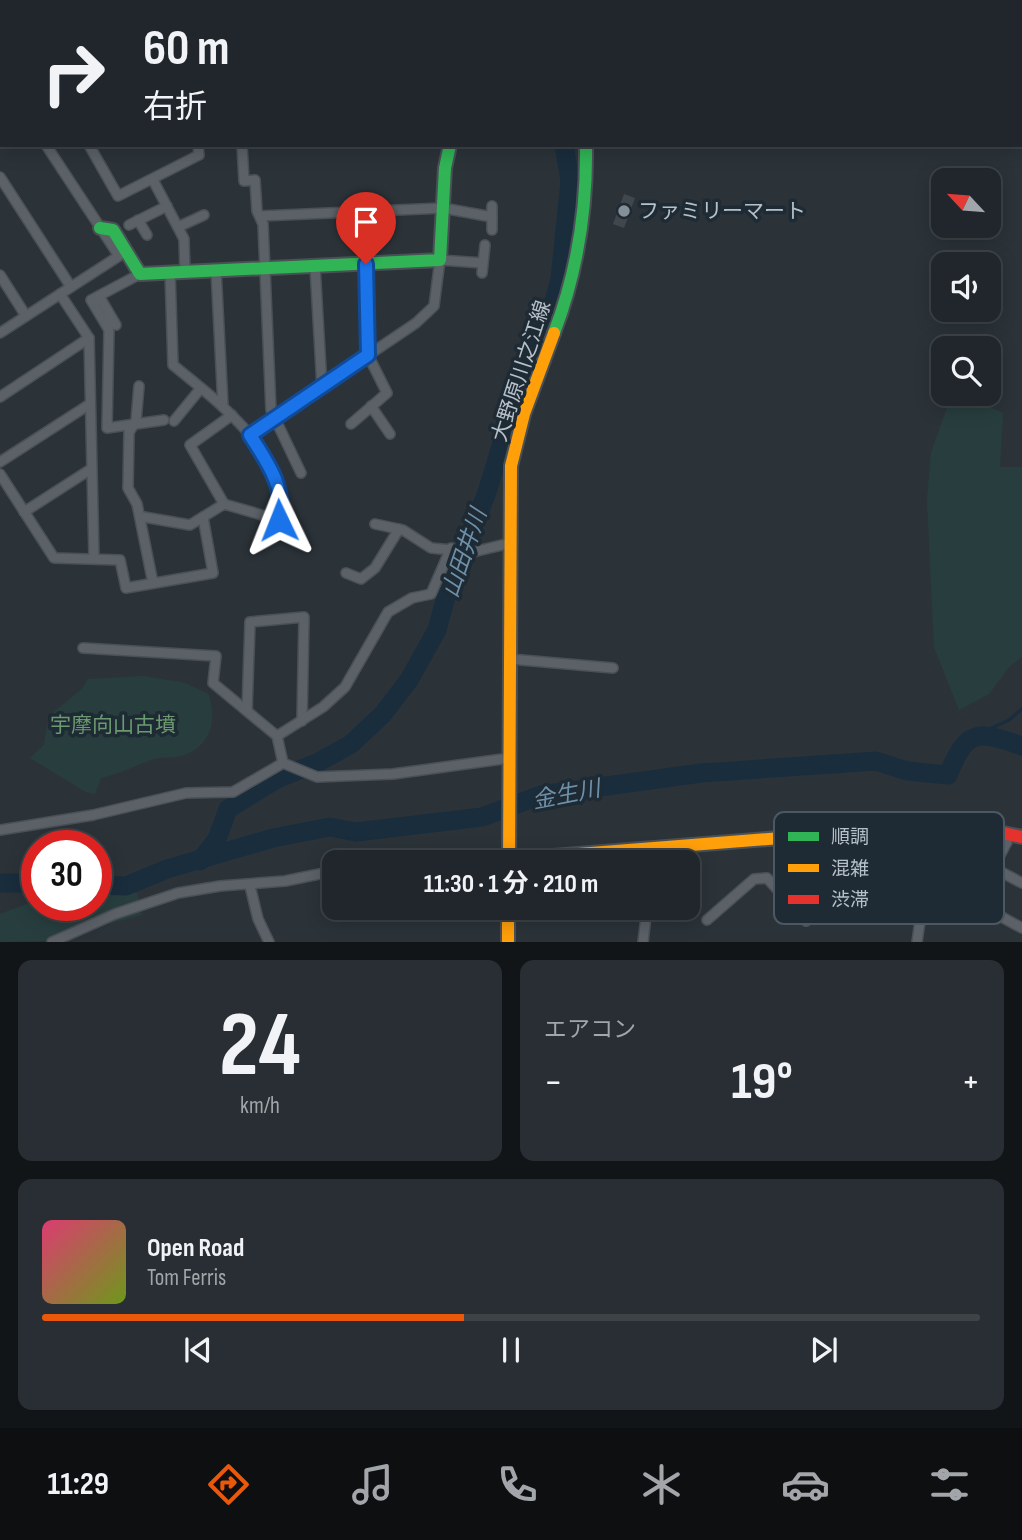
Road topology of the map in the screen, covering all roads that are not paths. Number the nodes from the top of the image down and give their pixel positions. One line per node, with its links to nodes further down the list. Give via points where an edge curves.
1 (48, 147): 14 (street)
2 (90, 147): 8 (street, via 118,196)
3 (198, 147): 8 (street, via 199,155)
4 (242, 147): 12 (street, via 244,181 255,180)
5 (450, 147): 10 (street)
6 (586, 147): 60 (street, 大野原川之江線, via 585,187 569,283 514,447)
7 (0, 177): 27 (street)
8 (153, 180): 9 (street)
9 (167, 206): 13 (street); 16 (street, via 134,222)
10 (443, 208): 12 (street); 15 (street, via 492,211); 18 (street)
11 (204, 215): 13 (street)
12 (260, 216): 21 (street)
13 (178, 227): 24 (street, via 184,239)
14 (100, 228): 25 (street, via 113,230); 27 (street, via 119,256)
15 (492, 230)
16 (147, 235)
17 (485, 245): 18 (street, via 483,268)
18 (440, 260): 19 (street); 34 (street, via 434,306)
19 (366, 264): 20 (street); 34 (street)
20 (315, 266): 21 (street); 36 (street)
21 (265, 268): 22 (street); 43 (street)
22 (216, 270): 24 (street); 40 (street)
23 (170, 272): 24 (street); 25 (street); 37 (street, via 173,365)
24 (185, 272)
25 (140, 274): 29 (street)
26 (0, 275): 30 (street)
27 (71, 287): 28 (street)
28 (60, 294): 30 (street); 33 (street)
29 (99, 296): 31 (street); 46 (street, via 91,300 109,330 107,428)
30 (26, 316): 32 (street)
31 (116, 325)
32 (0, 333)
33 (89, 338): 38 (street); 39 (street)
34 (368, 355): 36 (street); 41 (street, via 387,393)
35 (139, 386): 46 (street)
36 (322, 387): 43 (street)
37 (201, 388): 40 (street); 45 (street)
38 (0, 397)
39 (90, 404): 50 (street); 51 (street)
40 (222, 406): 42 (street)
41 (371, 406): 47 (street); 48 (street)
42 (232, 415): 49 (street); 54 (street, via 190,445)
43 (275, 418): 49 (street); 52 (street)
44 (164, 420): 46 (street)
45 (174, 421)
46 (134, 424): 64 (street, via 129,432 128,488 137,504)
47 (351, 424)
48 (390, 434)
49 (250, 435): 54 (street, via 276,477 283,503 279,520)
50 (0, 462)
51 (91, 469): 55 (street); 62 (street)
52 (301, 473)
53 (0, 474): 55 (street)
54 (224, 504): 57 (street)
55 (24, 512): 62 (street, via 54,558)
56 (144, 517): 57 (street, via 190,525)
57 (203, 517): 64 (street, via 213,573)
58 (375, 524): 59 (street)
59 (399, 529): 61 (street, via 431,548); 63 (street, via 375,568 361,579)
60 (510, 543): 61 (street, via 473,552); 66 (street, 大野原川之江線)
61 (452, 548): 69 (street, via 431,594 412,598 388,612 345,687)
62 (94, 558): 64 (street, via 120,560 127,588)
63 (346, 573)
64 (153, 583)
65 (83, 648): 68 (street, via 216,656 213,683)
66 (510, 659): 67 (street); 71 (street, 大野原川之江線)
67 (613, 668)
68 (247, 711): 69 (street, via 250,622 304,617); 70 (street)
69 (302, 720): 70 (street)
70 (277, 736): 72 (street)
71 (510, 758): 72 (street, via 393,774 317,777); 78 (street, 大野原川之江線)
72 (283, 763): 73 (street, via 233,792 186,793)
73 (0, 830)
74 (1004, 833): 75 (street)
75 (1022, 837)
76 (774, 840): 77 (street)
77 (648, 848): 79 (street)
78 (509, 850)
79 (628, 850)
80 (322, 873): 83 (street)
81 (1004, 874): 82 (street)
82 (1022, 883)
83 (250, 886): 91 (street, via 177,893); 92 (street)
84 (774, 886): 88 (street, via 767,878 754,879)
85 (1004, 918): 90 (street)
86 (508, 920): 93 (street)
87 (646, 920): 94 (street)
88 (707, 920)
89 (920, 924): 95 (street)
90 (1022, 928)
91 (52, 942)
92 (269, 942)
93 (508, 942)
94 (643, 942)
95 (917, 942)

